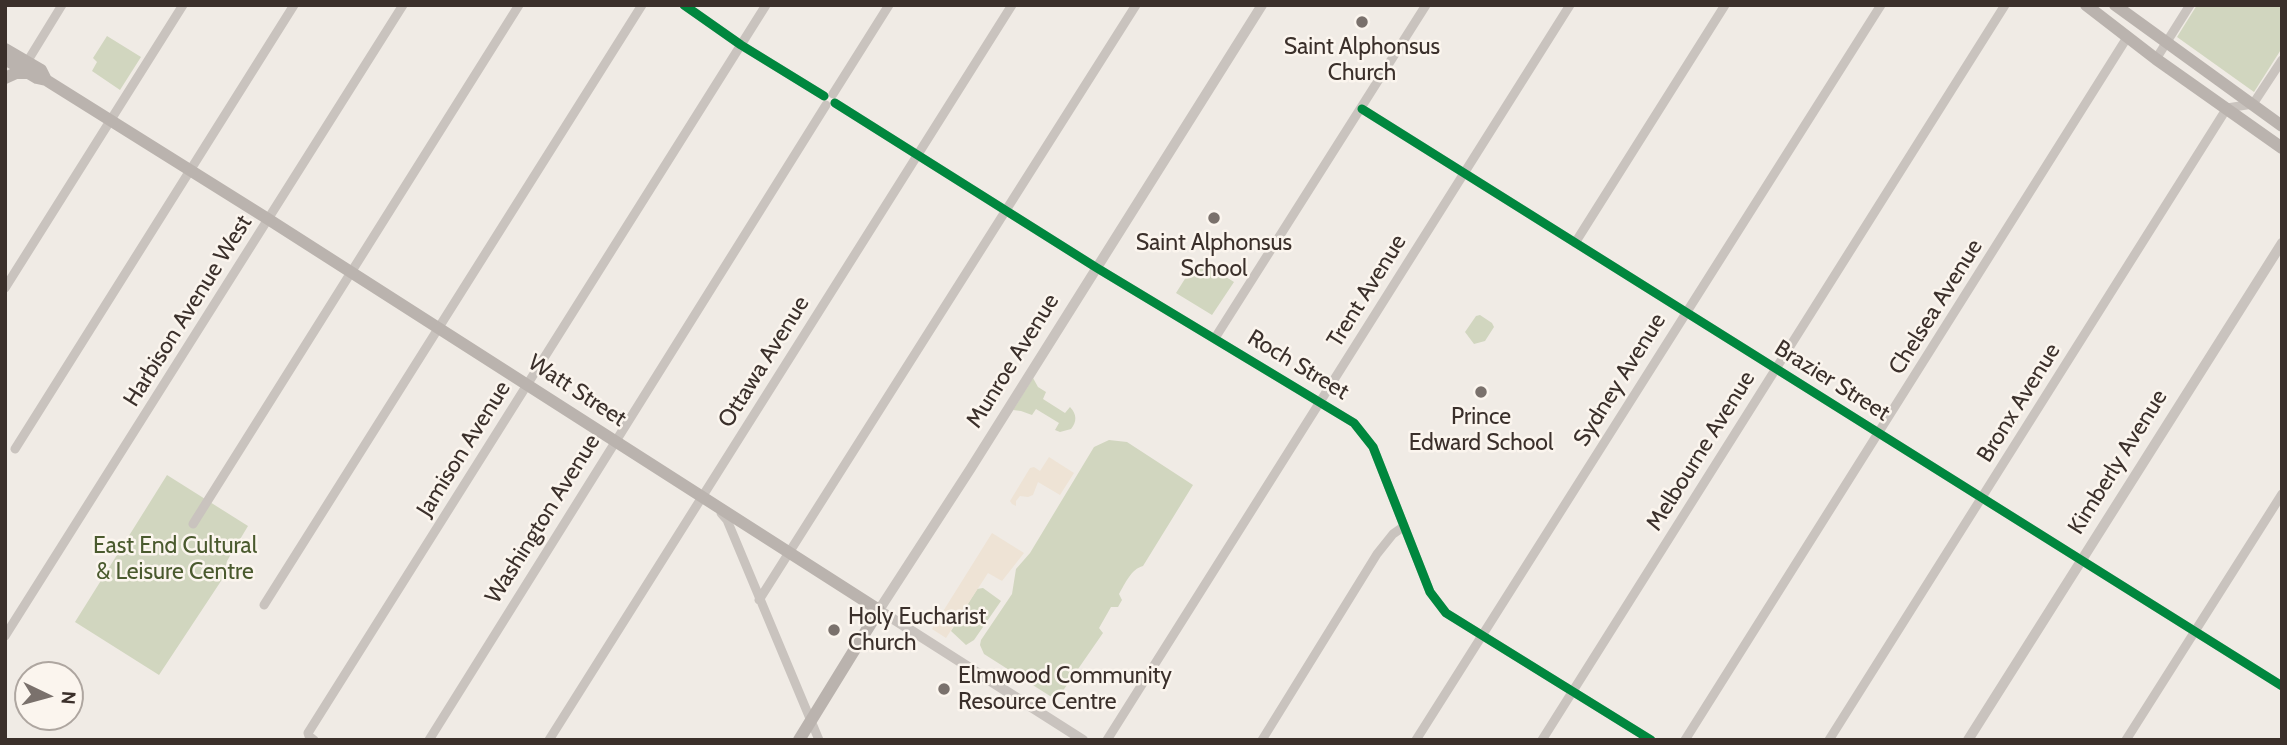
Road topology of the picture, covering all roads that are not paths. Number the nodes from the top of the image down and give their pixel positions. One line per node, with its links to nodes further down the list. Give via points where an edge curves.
1 (62, 5): 28 (street)
2 (183, 5): 34 (street)
3 (294, 5): 38 (street)
4 (403, 5): 41 (street, Harbison Avenue West)
5 (519, 5): 45 (street)
6 (642, 5): 48 (street)
7 (684, 5): 23 (street, Roch Street)
8 (766, 5): 23 (street, Jamison Avenue)
9 (889, 5): 30 (street, Washington Avenue)
10 (1012, 5): 37 (street, Ottawa Avenue)
11 (1136, 5): 40 (street)
12 (1262, 5): 44 (street, Munroe Avenue)
13 (1426, 5): 32 (street)
14 (1570, 5): 39 (street, Trent Avenue)
15 (1725, 5): 42 (street)
16 (1881, 5): 47 (street, Sydney Avenue)
17 (2004, 5): 50 (street, Melbourne Avenue)
18 (2086, 5): 21 (main road)
19 (2115, 5): 22 (main road)
20 (2190, 5): 22 (street)
21 (2128, 36): 26 (main road); 53 (street, Chelsea Avenue)
22 (2166, 43): 26 (street); 31 (main road)
23 (741, 45): 30 (street, Roch Street); 51 (street, Jamison Avenue)
24 (5, 49): 28 (main road, Watt Street)
25 (5, 59): 28 (main road, Watt Street)
26 (2156, 59): 33 (main road)
27 (2282, 60): 31 (street)
28 (28, 68): 29 (main road); 34 (main road, Watt Street, via 37,78)
29 (5, 78)
30 (830, 100): 37 (street, Roch Street); 54 (street, Washington Avenue)
31 (2253, 104): 33 (street); 35 (main road)
32 (1362, 108): 39 (street, Brazier Street); 49 (street)
33 (2227, 108): 36 (main road); 57 (street, Bronx Avenue)
34 (110, 121): 38 (main road, Watt Street); 46 (street)
35 (2282, 126)
36 (2282, 148)
37 (918, 155): 40 (street, Roch Street); 58 (street, Ottawa Avenue)
38 (190, 170): 41 (main road, Watt Street); 55 (street)
39 (1464, 173): 42 (street, Brazier Street); 52 (street, Trent Avenue)
40 (1006, 210): 44 (street, Roch Street); 61 (street)
41 (268, 219): 45 (main road, Watt Street); 68 (street, Harbison Avenue West)
42 (1575, 243): 47 (street, Brazier Street)
43 (2282, 243): 62 (street, Kimberly Avenue)
44 (1097, 268): 49 (street, Roch Street); 65 (street, Munroe Avenue)
45 (351, 272): 48 (main road, Watt Street); 59 (street)
46 (5, 288)
47 (1685, 313): 50 (street, Brazier Street); 67 (street, Sydney Avenue)
48 (439, 327): 51 (main road, Watt Street); 64 (street)
49 (1215, 338): 52 (street, Roch Street)
50 (1776, 368): 53 (street, Brazier Street); 70 (street, Melbourne Avenue)
51 (527, 384): 54 (main road, Watt Street); 72 (street, Jamison Avenue, via 308,733)
52 (1320, 401): 60 (street, Roch Street, via 1354,423 1368,439); 78 (street, Trent Avenue)
53 (1879, 433): 57 (street, Brazier Street); 83 (street, Chelsea Avenue)
54 (614, 440): 58 (main road, Watt Street); 73 (street, Washington Avenue)
55 (15, 449)
56 (2282, 494): 66 (street)
57 (1981, 499): 62 (street, Brazier Street); 84 (street, Bronx Avenue)
58 (708, 500): 61 (main road, Watt Street); 63 (street, via 727,520); 74 (street, Ottawa Avenue)
59 (193, 524)
60 (1403, 527): 67 (street, Roch Street, via 1440,606); 79 (street, via 1377,554)
61 (791, 553): 63 (street); 65 (main road, Watt Street)
62 (2081, 561): 66 (street, Brazier Street); 85 (street, Kimberly Avenue)
63 (760, 600): 71 (street)
64 (264, 605)
65 (879, 610): 71 (main road, Munroe Avenue); 77 (street, Watt Street)
66 (2194, 631): 69 (street, Brazier Street); 86 (street)
67 (1482, 635): 70 (street, Roch Street); 80 (street, Sydney Avenue)
68 (5, 636)
69 (2282, 687)
70 (1572, 691): 81 (street, Melbourne Avenue); 82 (street, Roch Street)
71 (811, 721): 75 (main road, Munroe Avenue); 76 (street)
72 (311, 738)
73 (429, 740)
74 (549, 740)
75 (799, 740)
76 (818, 740)
77 (1083, 740)
78 (1107, 740)
79 (1262, 740)
80 (1416, 740)
81 (1542, 740)
82 (1651, 740)
83 (1685, 740)
84 (1829, 740)
85 (1968, 740)
86 (2126, 740)

